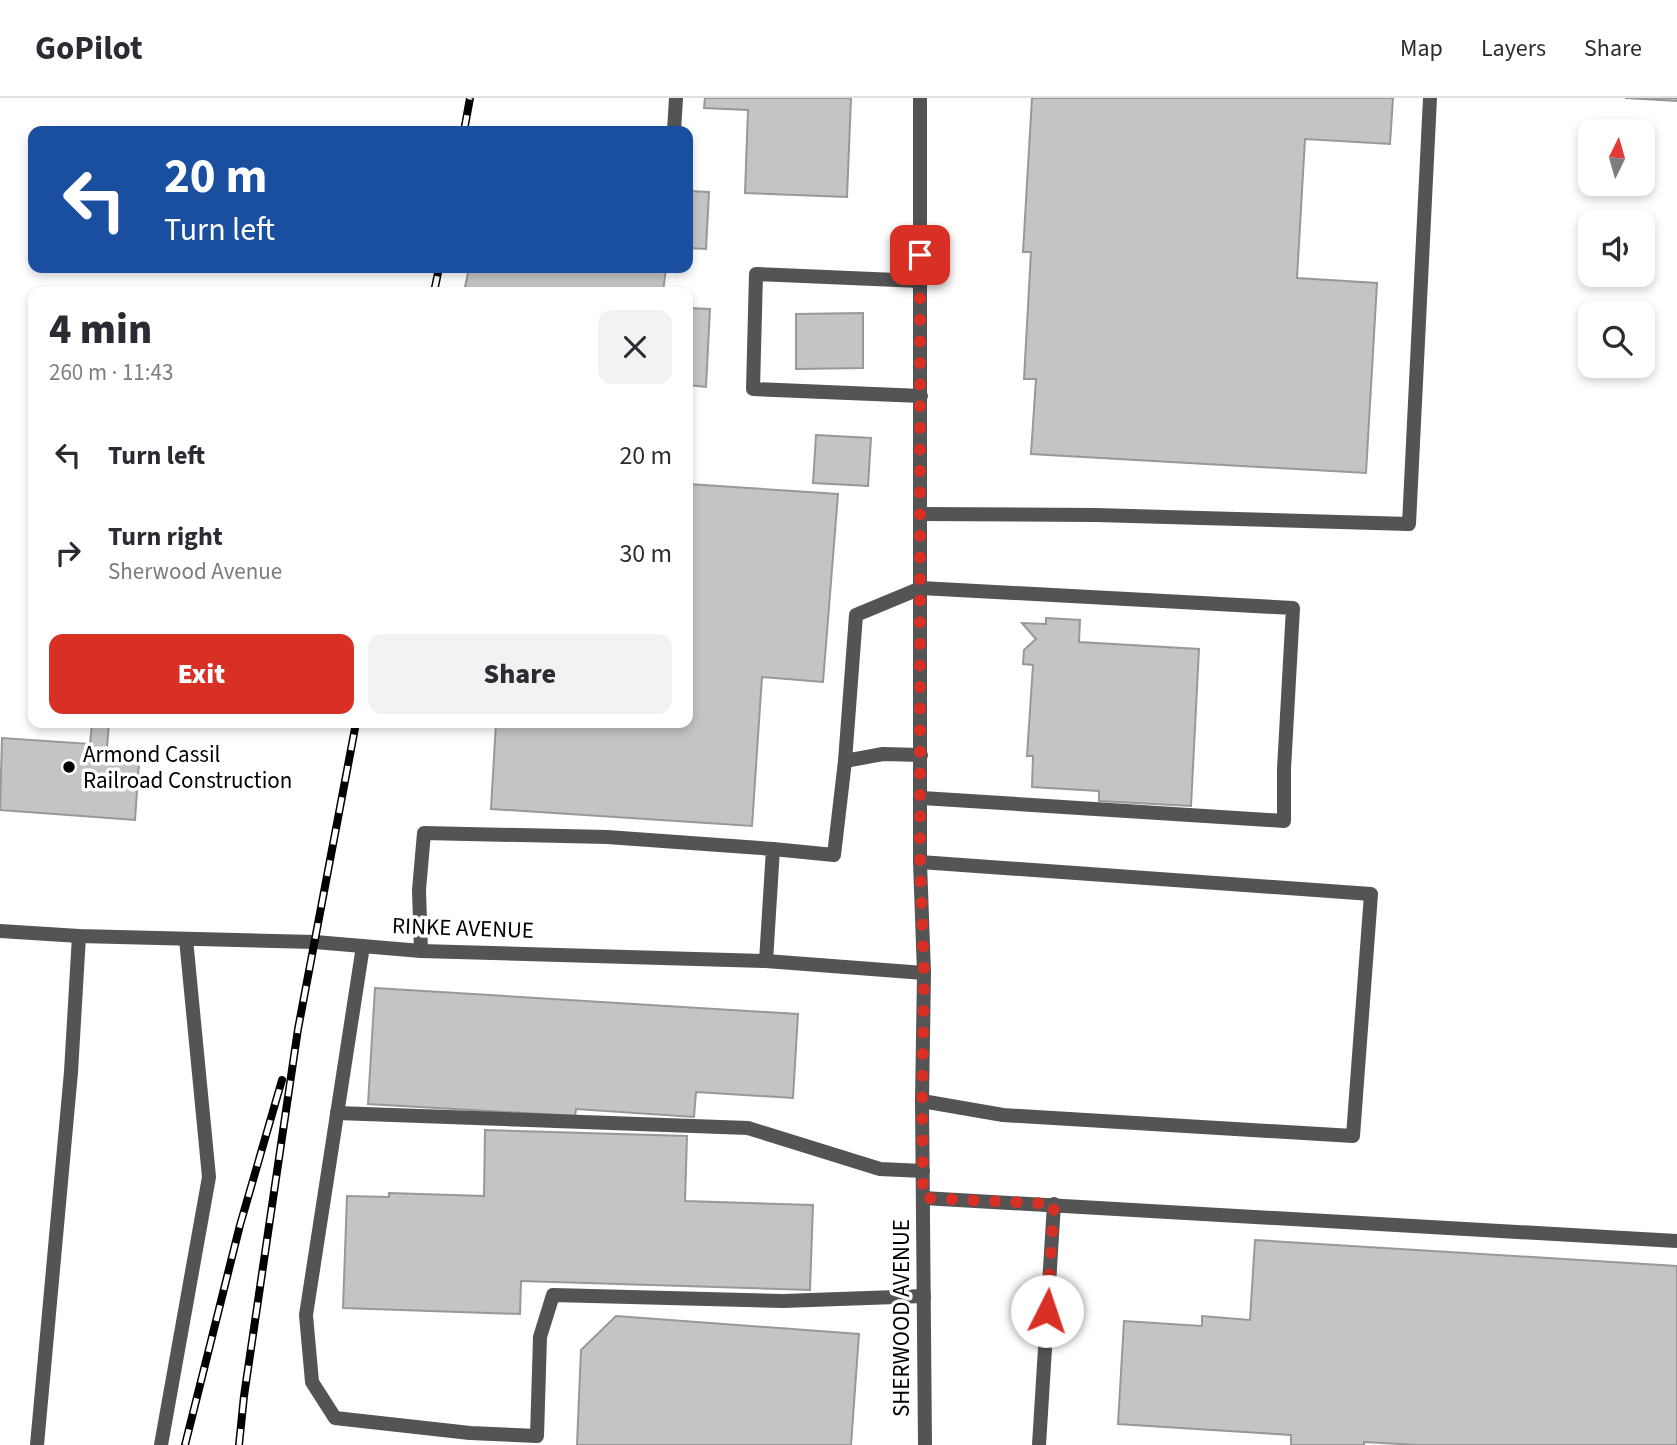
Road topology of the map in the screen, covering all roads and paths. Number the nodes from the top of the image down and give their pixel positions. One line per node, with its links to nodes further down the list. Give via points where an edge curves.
1 (676, 98): 4 (street)
2 (920, 98): 5 (street, SHERWOOD AVENUE)
3 (1430, 98): 7 (street, via 1409,524)
4 (674, 126)
5 (920, 281): 6 (street, SHERWOOD AVENUE); 6 (street, via 756,274 753,389)
6 (920, 396): 7 (street, SHERWOOD AVENUE)
7 (921, 514): 8 (street, SHERWOOD AVENUE)
8 (921, 588): 9 (street, SHERWOOD AVENUE); 10 (street, via 856,615); 11 (street, via 1293,608 1284,821)
9 (921, 755): 10 (street, via 883,754); 11 (street, SHERWOOD AVENUE)
10 (845, 761): 12 (street, via 834,855)
11 (922, 798): 13 (street, SHERWOOD AVENUE)
12 (773, 849): 18 (street, via 424,833 419,890); 19 (street)
13 (920, 862): 20 (street, SHERWOOD AVENUE); 21 (street, via 1371,894 1353,1136 1003,1115)
14 (0, 931): 15 (street, RINKE AVENUE)
15 (79, 936): 16 (street, RINKE AVENUE); 28 (street)
16 (186, 939): 17 (street, RINKE AVENUE); 29 (street, via 209,1177)
17 (363, 946): 18 (street, RINKE AVENUE); 22 (street)
18 (421, 951): 19 (street, RINKE AVENUE)
19 (766, 961): 20 (street, RINKE AVENUE)
20 (924, 973): 21 (street, SHERWOOD AVENUE)
21 (922, 1101): 23 (street, SHERWOOD AVENUE)
22 (337, 1113): 23 (street, via 748,1128 880,1169); 27 (street, via 306,1315 312,1382 335,1418 537,1436 540,1337 553,1295 783,1301)
23 (923, 1171): 24 (street, SHERWOOD AVENUE)
24 (923, 1198): 25 (street); 27 (street, SHERWOOD AVENUE)
25 (1054, 1204): 26 (street); 31 (street)
26 (1677, 1241)
27 (924, 1296): 30 (street, SHERWOOD AVENUE)
28 (37, 1445)
29 (161, 1445)
30 (925, 1445)
31 (1039, 1445)

